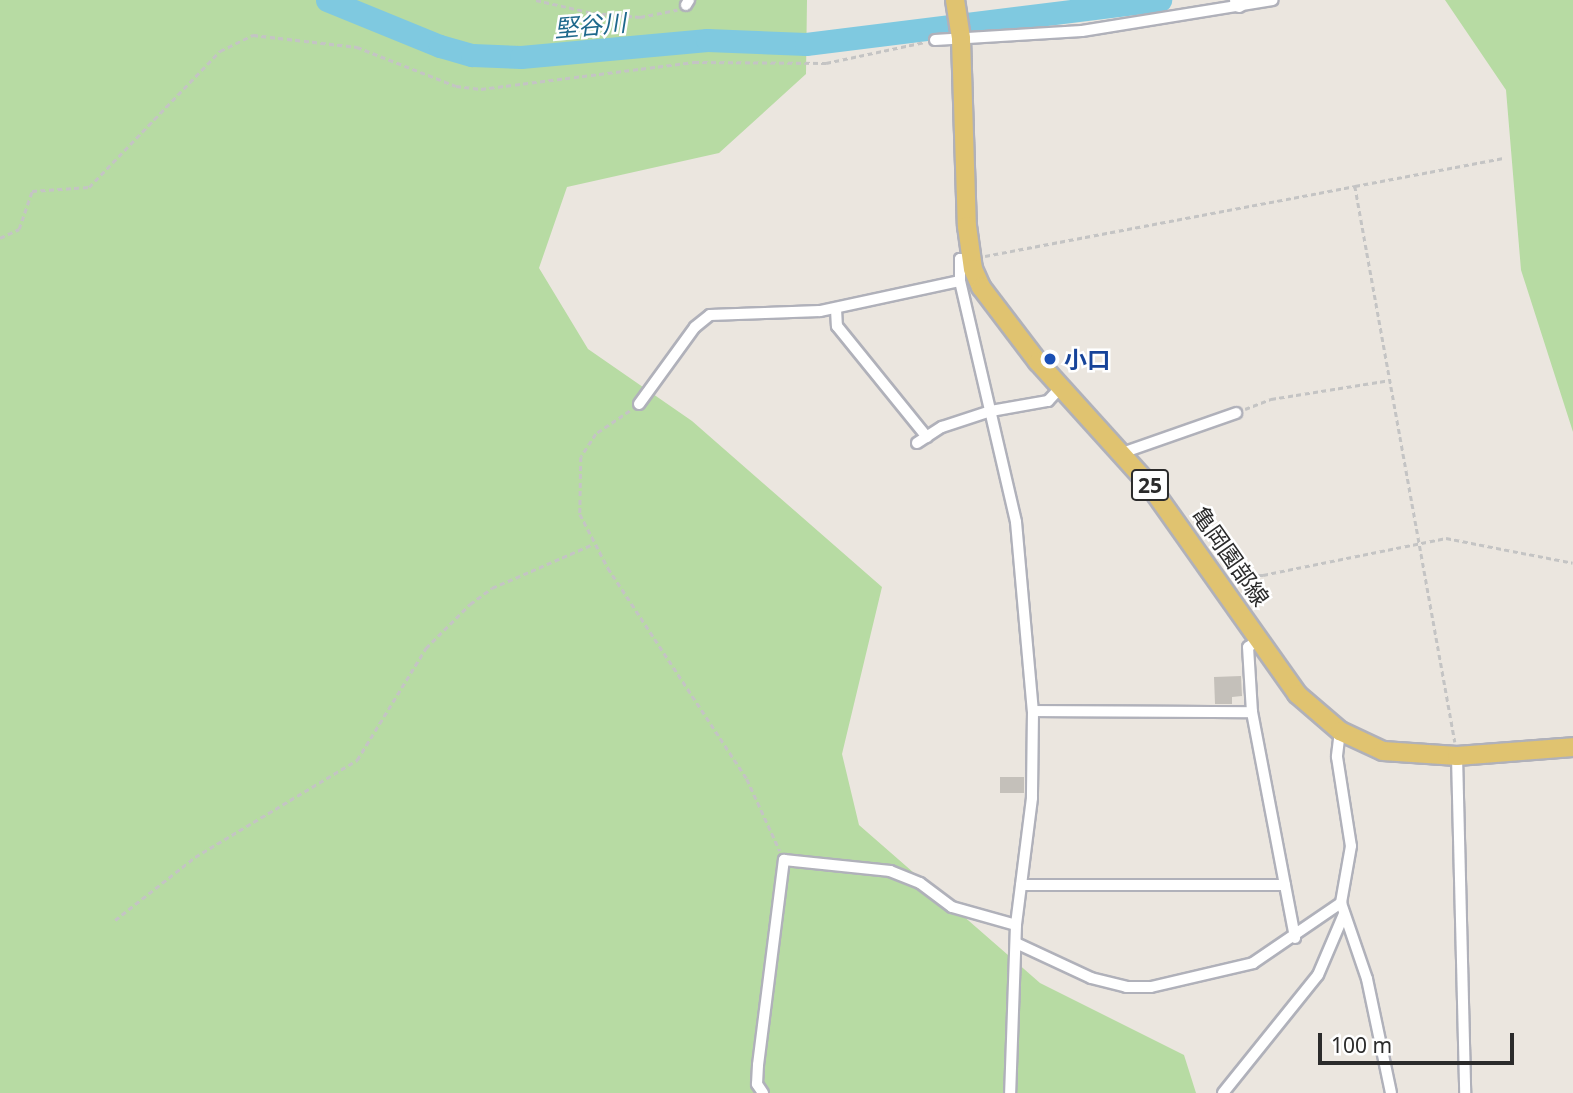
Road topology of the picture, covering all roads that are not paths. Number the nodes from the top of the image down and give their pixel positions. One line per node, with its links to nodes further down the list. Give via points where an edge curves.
1 (955, 0): 4 (main road, 亀岡園部線 / 25)
2 (1273, 0): 3 (street)
3 (1238, 2): 4 (street, via 1082,32)
4 (961, 39): 5 (street); 6 (main road, 亀岡園部線 / 25)
5 (935, 40)
6 (971, 259): 7 (street, via 960,259); 9 (main road, 亀岡園部線 / 25, via 1001,318)
7 (960, 281): 8 (street); 11 (street)
8 (836, 309): 10 (street, via 710,315 695,327); 11 (street, via 837,326 922,440)
9 (1061, 387): 11 (street, via 1048,401); 13 (main road, 亀岡園部線 / 25)
10 (639, 404)
11 (991, 411): 15 (street, via 1016,522)
12 (1236, 413): 13 (street)
13 (1122, 453): 14 (main road, 亀岡園部線 / 25)
14 (1259, 639): 16 (street, via 1248,647); 17 (main road, 亀岡園部線 / 25, via 1297,694)
15 (1033, 711): 16 (street); 20 (street, via 1032,798)
16 (1252, 712): 21 (street)
17 (1340, 731): 19 (main road, 亀岡園部線 / 25, via 1383,751); 22 (street, via 1337,757 1351,846)
18 (1573, 747): 19 (main road, 亀岡園部線 / 25)
19 (1457, 756): 30 (street)
20 (1021, 885): 21 (street); 23 (street)
21 (1285, 885): 24 (street)
22 (1343, 908): 24 (street); 28 (street, via 1318,975); 29 (street, via 1367,979)
23 (1016, 925): 25 (street); 26 (street, via 952,907 920,883 890,871 784,860 758,1065 757,1084)
24 (1295, 938): 25 (street, via 1253,963 1151,987 1126,987 1091,978)
25 (1016, 943): 27 (street)
26 (764, 1093)
27 (1010, 1093)
28 (1223, 1093)
29 (1391, 1093)
30 (1465, 1093)

